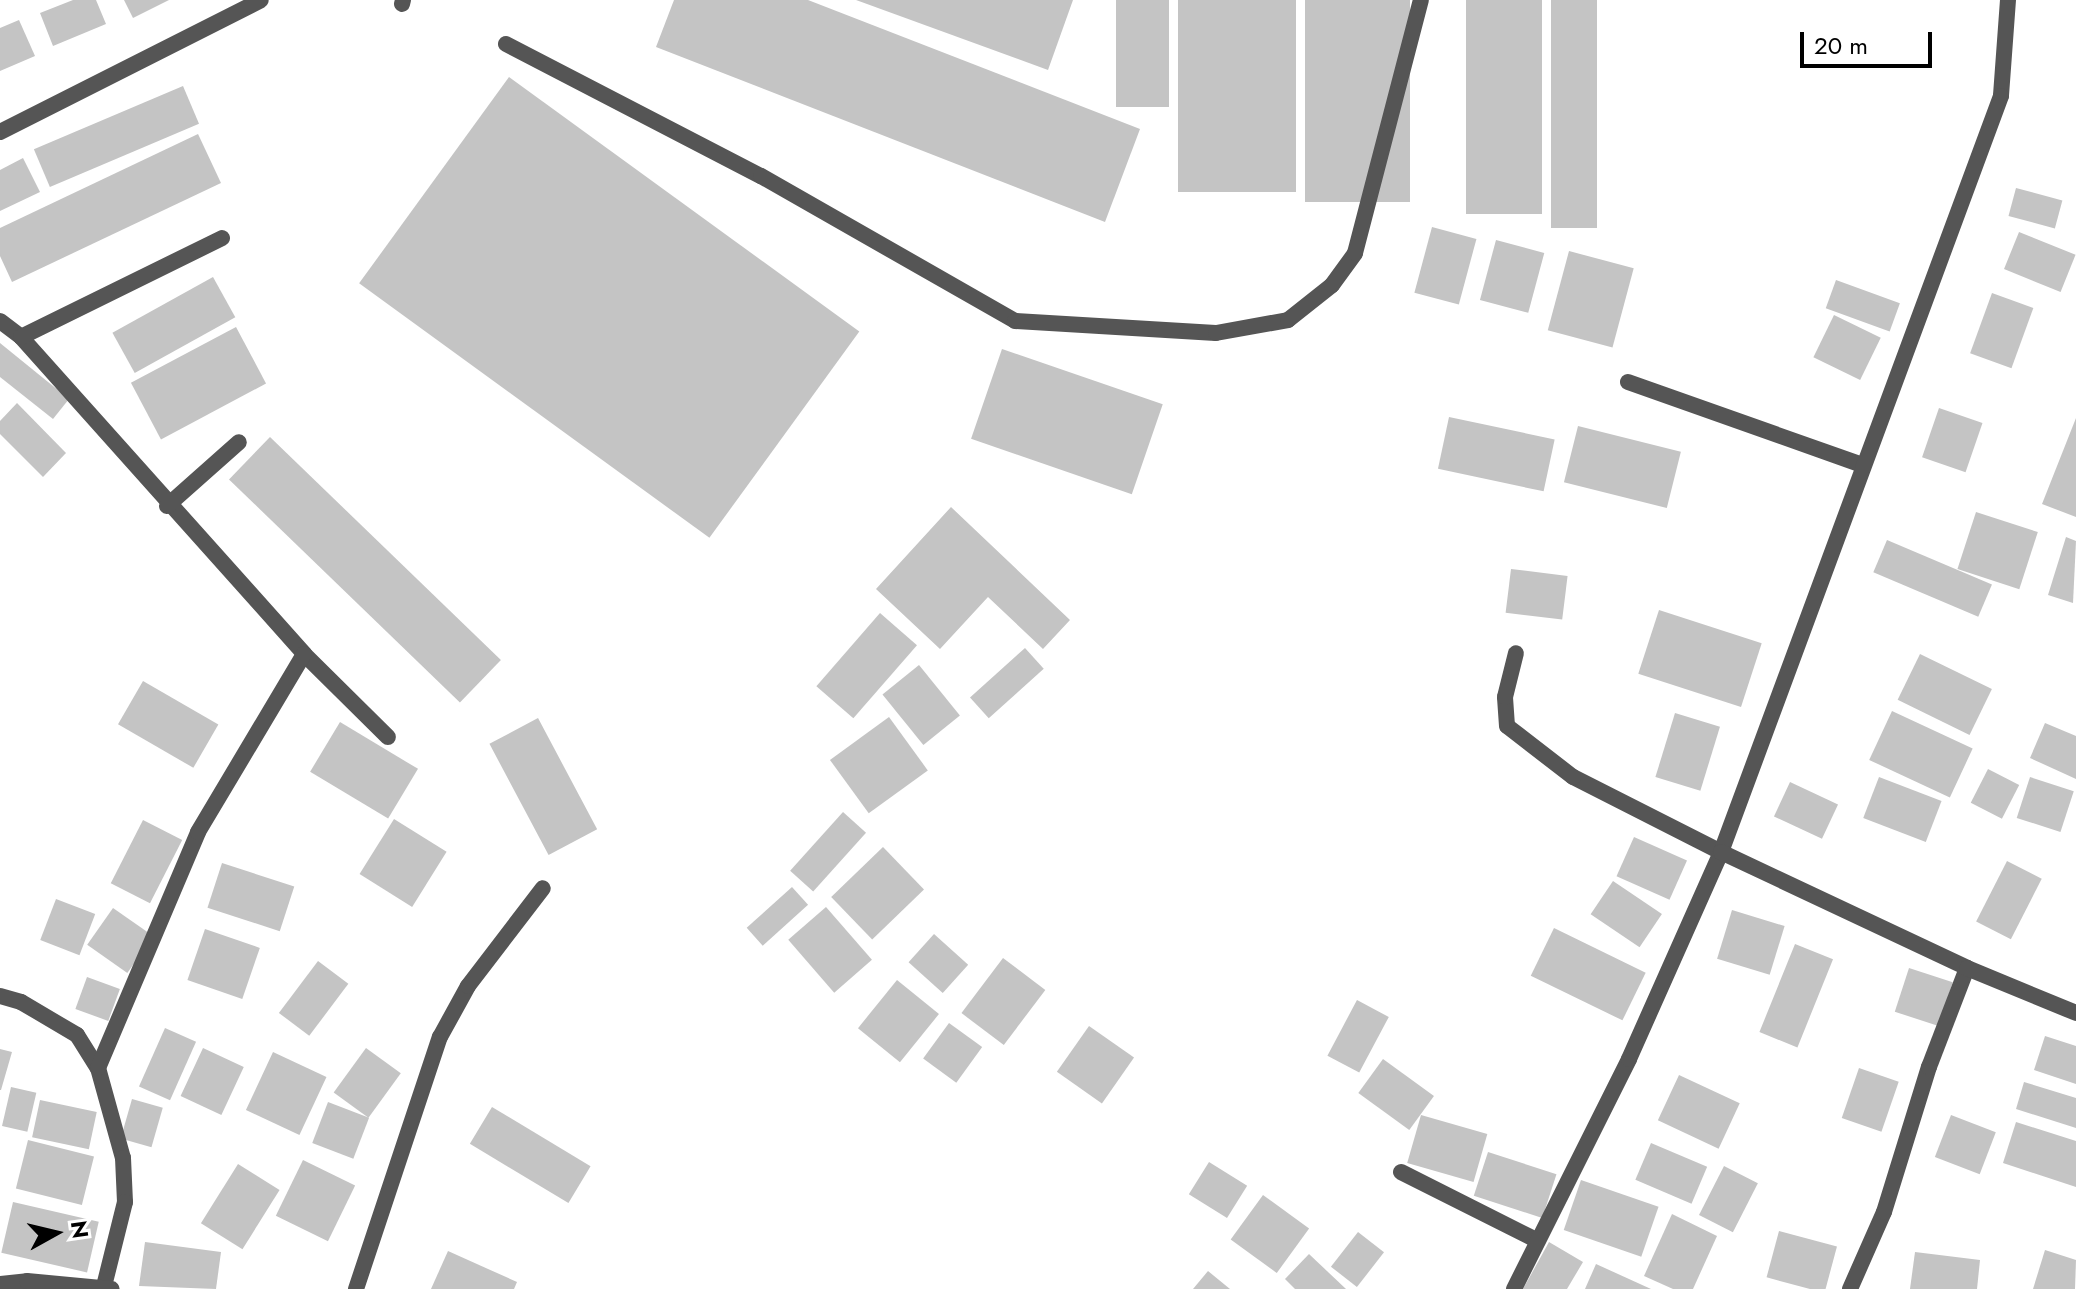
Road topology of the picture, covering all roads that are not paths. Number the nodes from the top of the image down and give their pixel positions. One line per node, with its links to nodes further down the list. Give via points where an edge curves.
1 (1421, 0): 4 (street, via 1355,253 1332,285 1288,320 1216,333 1015,321 761,176)
2 (2008, 0): 11 (street, via 2001,96)
3 (259, 1): 5 (street)
4 (506, 44)
5 (0, 132)
6 (222, 238): 8 (street)
7 (0, 321): 8 (street)
8 (21, 337): 12 (street)
9 (1628, 382): 11 (street)
10 (239, 442): 12 (street)
11 (1863, 465): 16 (street)
12 (167, 506): 14 (street)
13 (1516, 653): 16 (street, via 1505,697 1507,726 1573,777)
14 (304, 654): 15 (street); 21 (street, via 198,832)
15 (388, 737)
16 (1721, 852): 18 (street); 23 (street, via 1629,1059)
17 (543, 888): 26 (street, via 468,986 440,1037)
18 (1967, 968): 20 (street); 28 (street, via 1929,1067 1884,1212)
19 (0, 996): 21 (street, via 21,1002 77,1035)
20 (2076, 1013)
21 (98, 1068): 25 (street, via 123,1158 125,1202)
22 (1401, 1172): 23 (street)
23 (1538, 1241): 27 (street)
24 (0, 1284): 25 (street)
25 (109, 1288)
26 (356, 1289)
27 (1514, 1289)
28 (1850, 1289)

